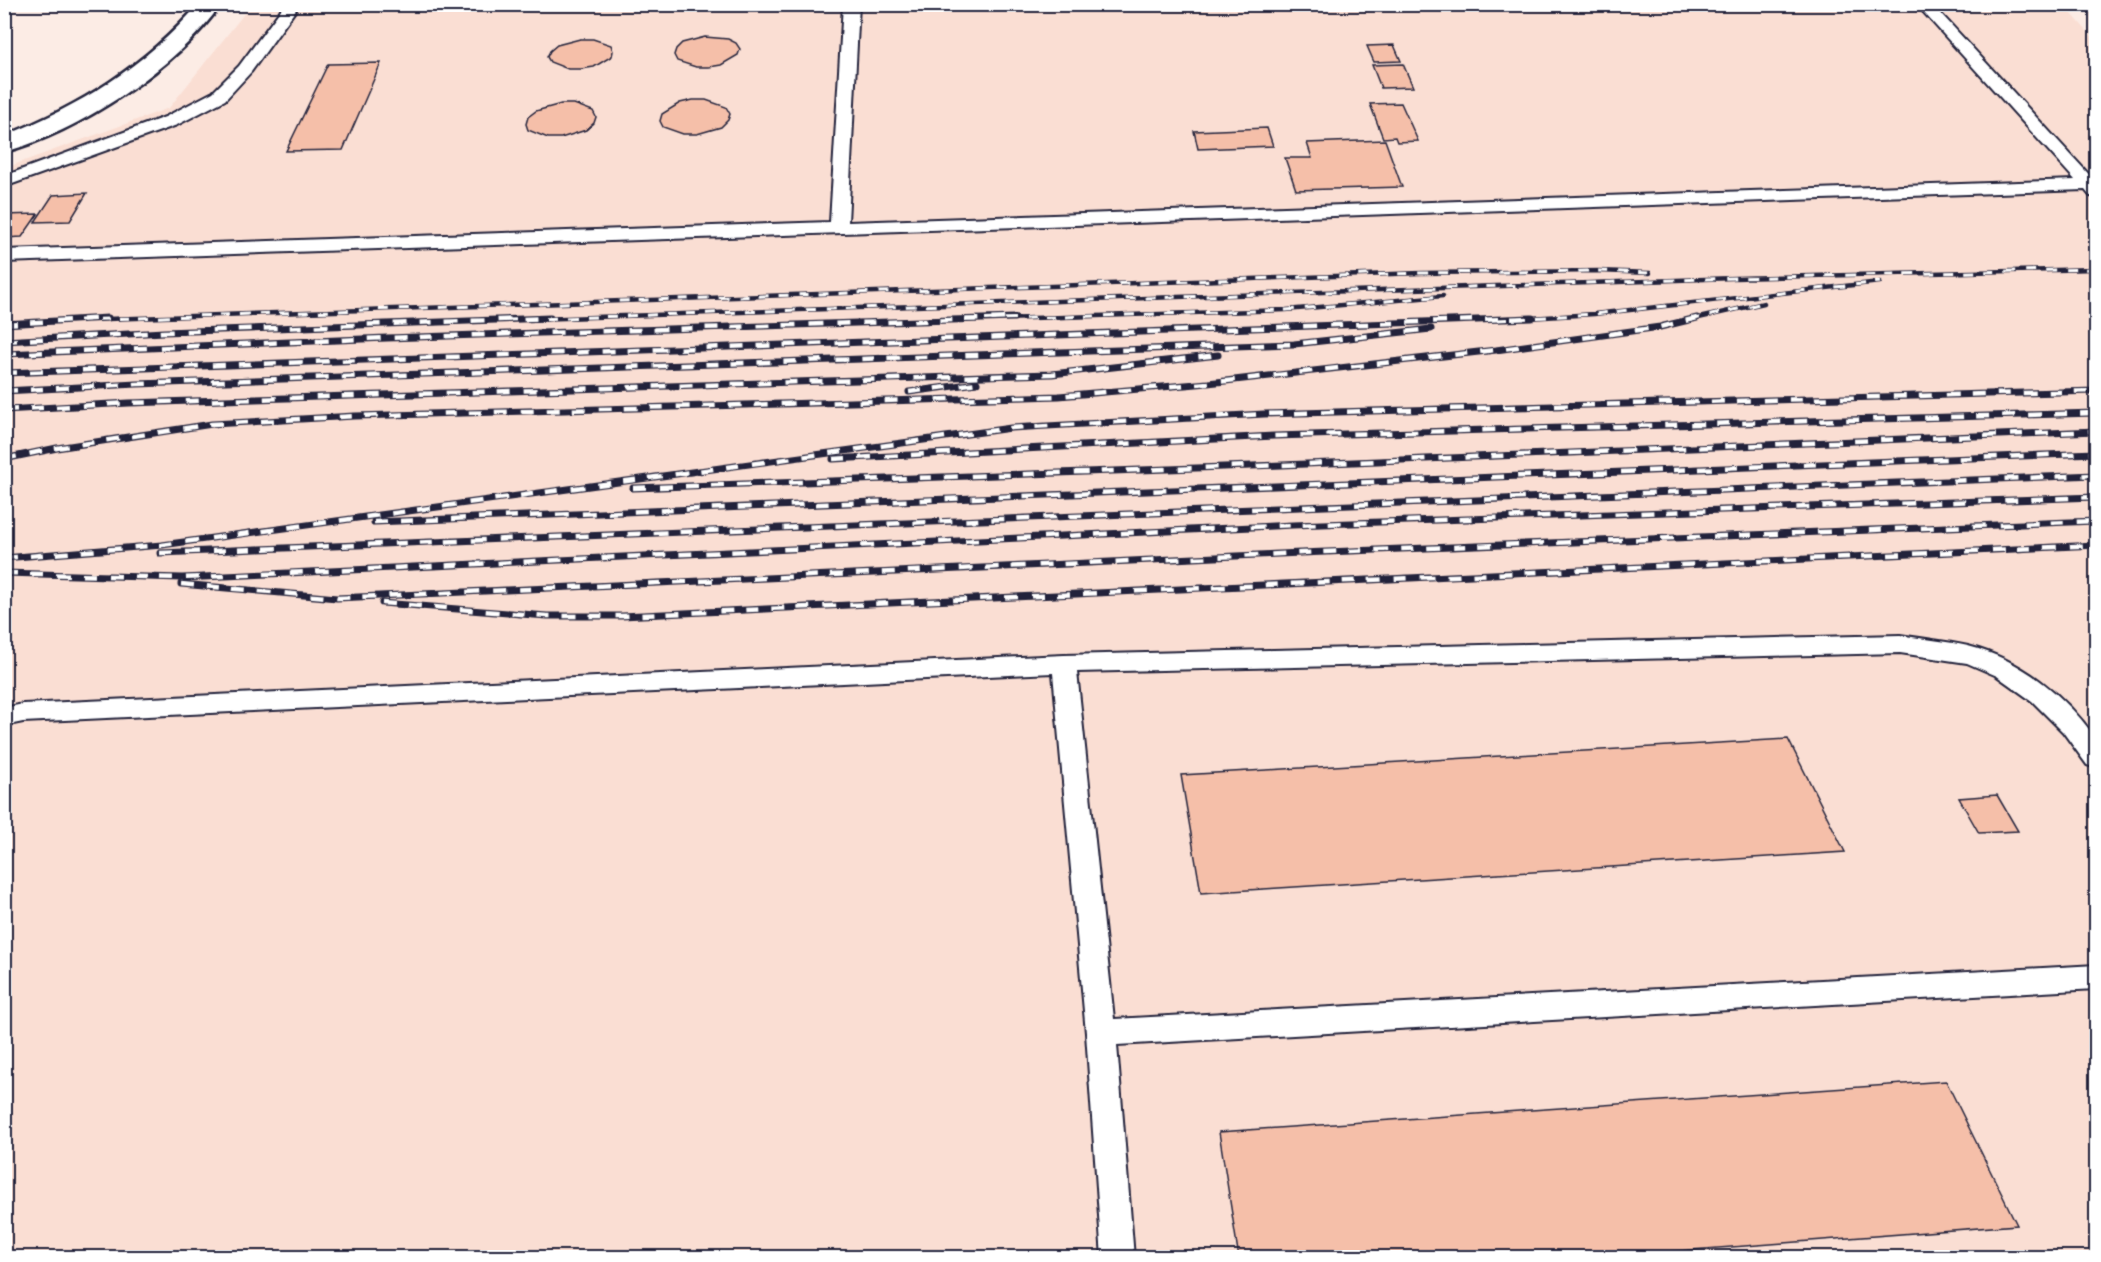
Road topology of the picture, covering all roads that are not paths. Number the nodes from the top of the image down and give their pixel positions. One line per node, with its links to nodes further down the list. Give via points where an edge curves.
1 (211, 4): 5 (street, via 190,30 140,75 85,110)
2 (293, 4): 6 (lane, via 235,81 209,102 150,130)
3 (850, 4): 8 (lane)
4 (1923, 4): 7 (lane)
5 (4, 145)
6 (4, 182)
7 (2092, 189): 8 (lane)
8 (839, 227): 9 (lane)
9 (4, 256)
10 (1064, 664): 11 (lane, via 23,712); 12 (lane, via 1900,644 1971,655 2012,674 2053,704); 14 (lane)
11 (4, 717)
12 (2097, 758)
13 (2097, 977): 14 (lane)
14 (1101, 1034): 15 (lane)
15 (1118, 1257)

